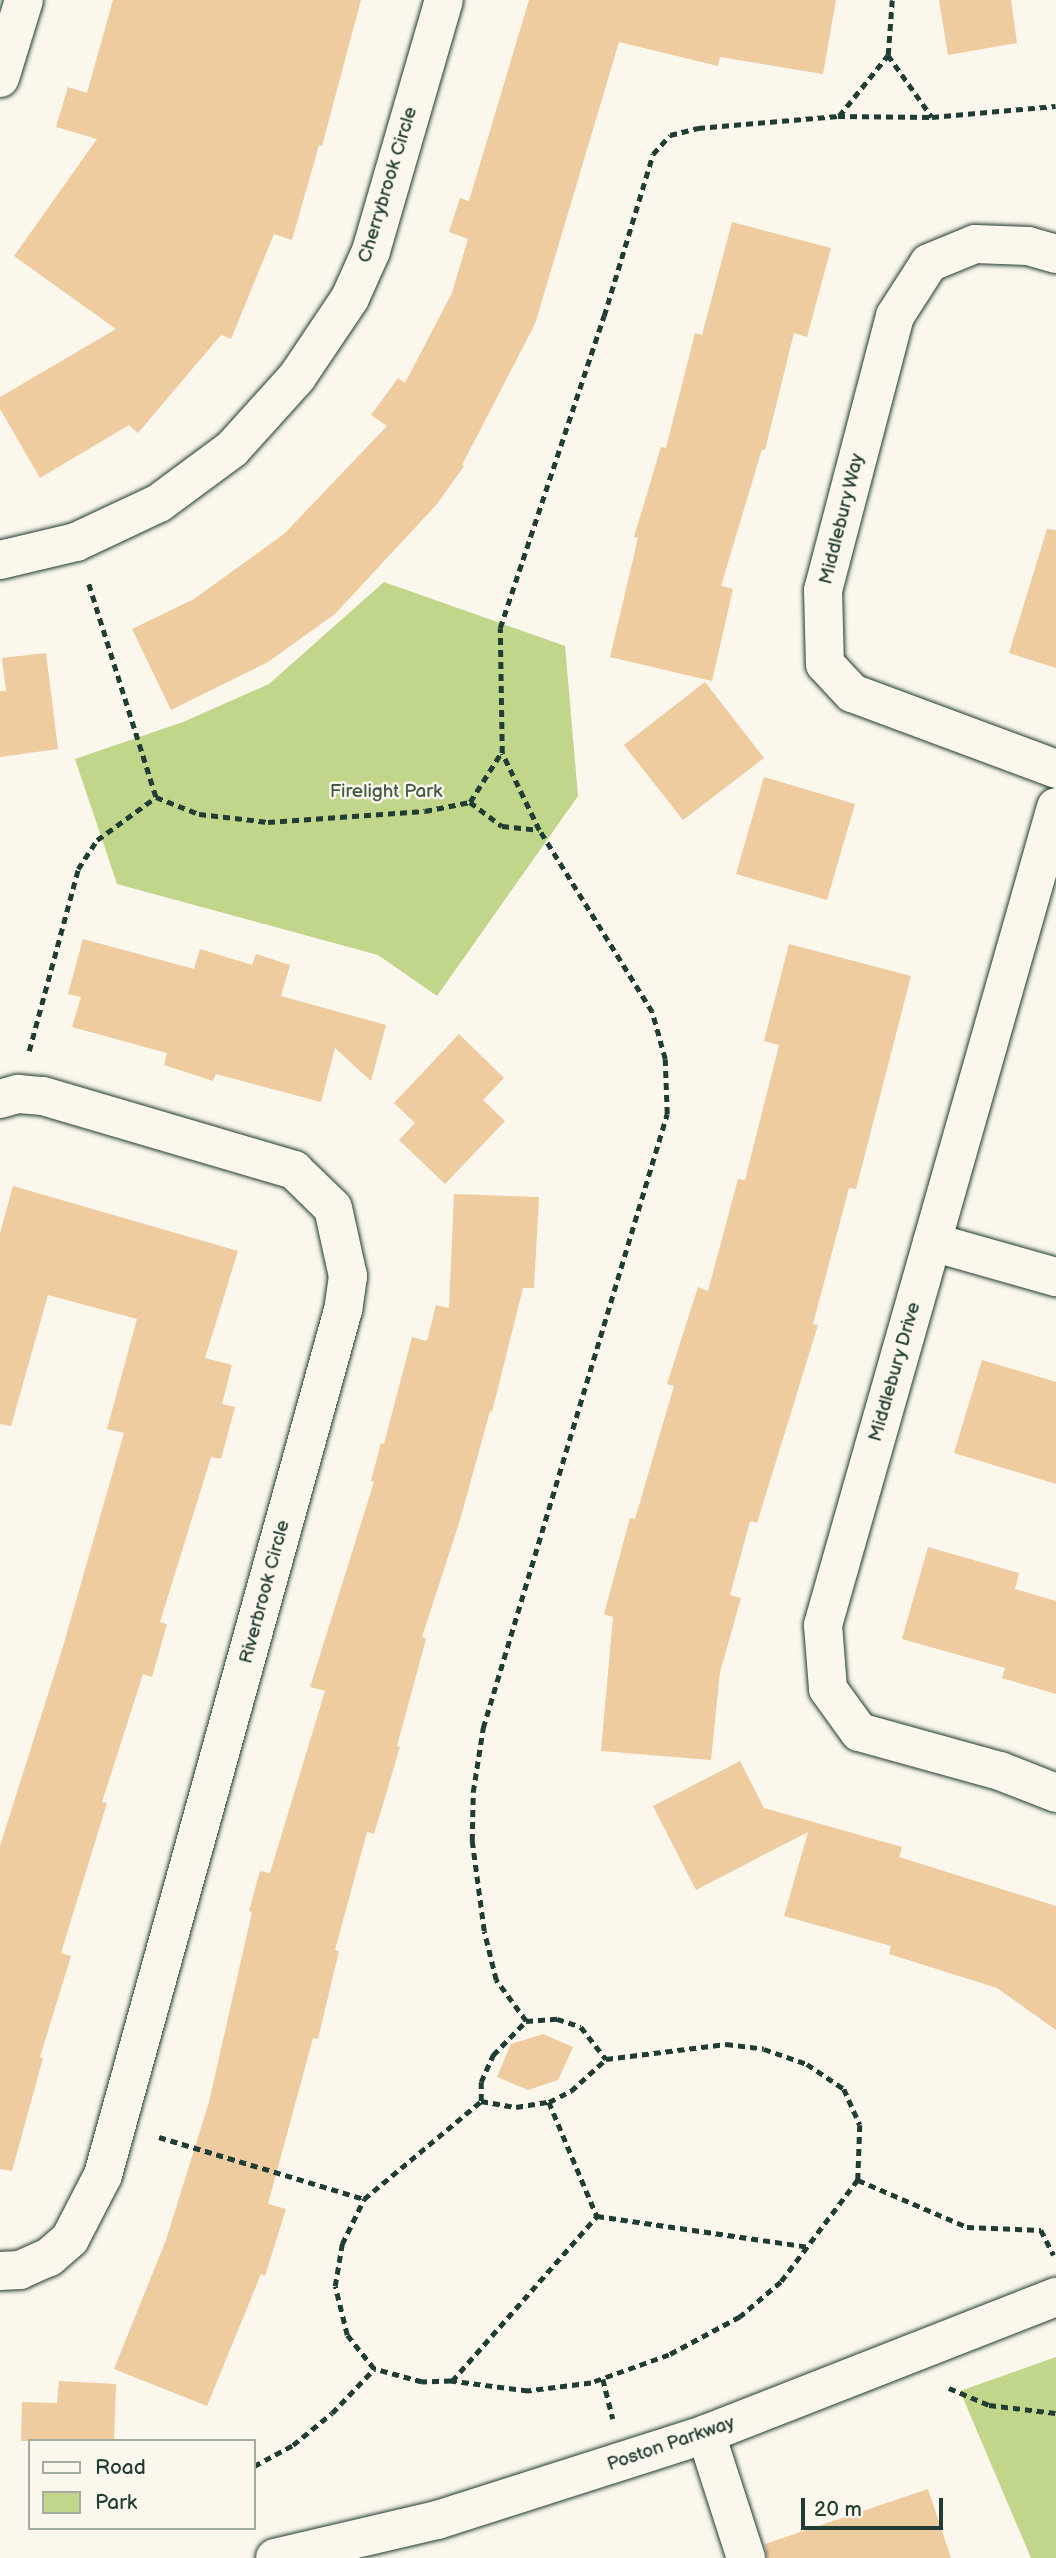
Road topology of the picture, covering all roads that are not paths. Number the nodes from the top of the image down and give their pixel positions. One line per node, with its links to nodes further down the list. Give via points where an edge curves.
1 (24, 0): 3 (street)
2 (444, 0): 5 (street, Cherrybrook Circle, via 371,251 350,298 297,377 232,449 159,503 76,542)
3 (0, 78)
4 (1056, 254): 6 (street, Middlebury Way, via 1028,246 975,244 929,263 895,316 823,590 825,664 852,693)
5 (0, 560)
6 (1056, 769)
7 (1056, 807): 9 (street, Middlebury Drive)
8 (9, 1097): 12 (street, Riverbrook Circle, via 43,1096 294,1170 333,1208 348,1276 343,1310 103,2175 70,2239 49,2258 20,2270)
9 (932, 1242): 10 (street); 11 (street, Middlebury Drive, via 823,1625 828,1689 859,1732 1000,1771)
10 (1056, 1277)
11 (1056, 1793)
12 (0, 2271)
13 (1056, 2297): 14 (street, Poston Parkway)
14 (706, 2434): 15 (street, Poston Parkway, via 437,2520); 16 (street)
15 (275, 2558)
16 (746, 2558)

